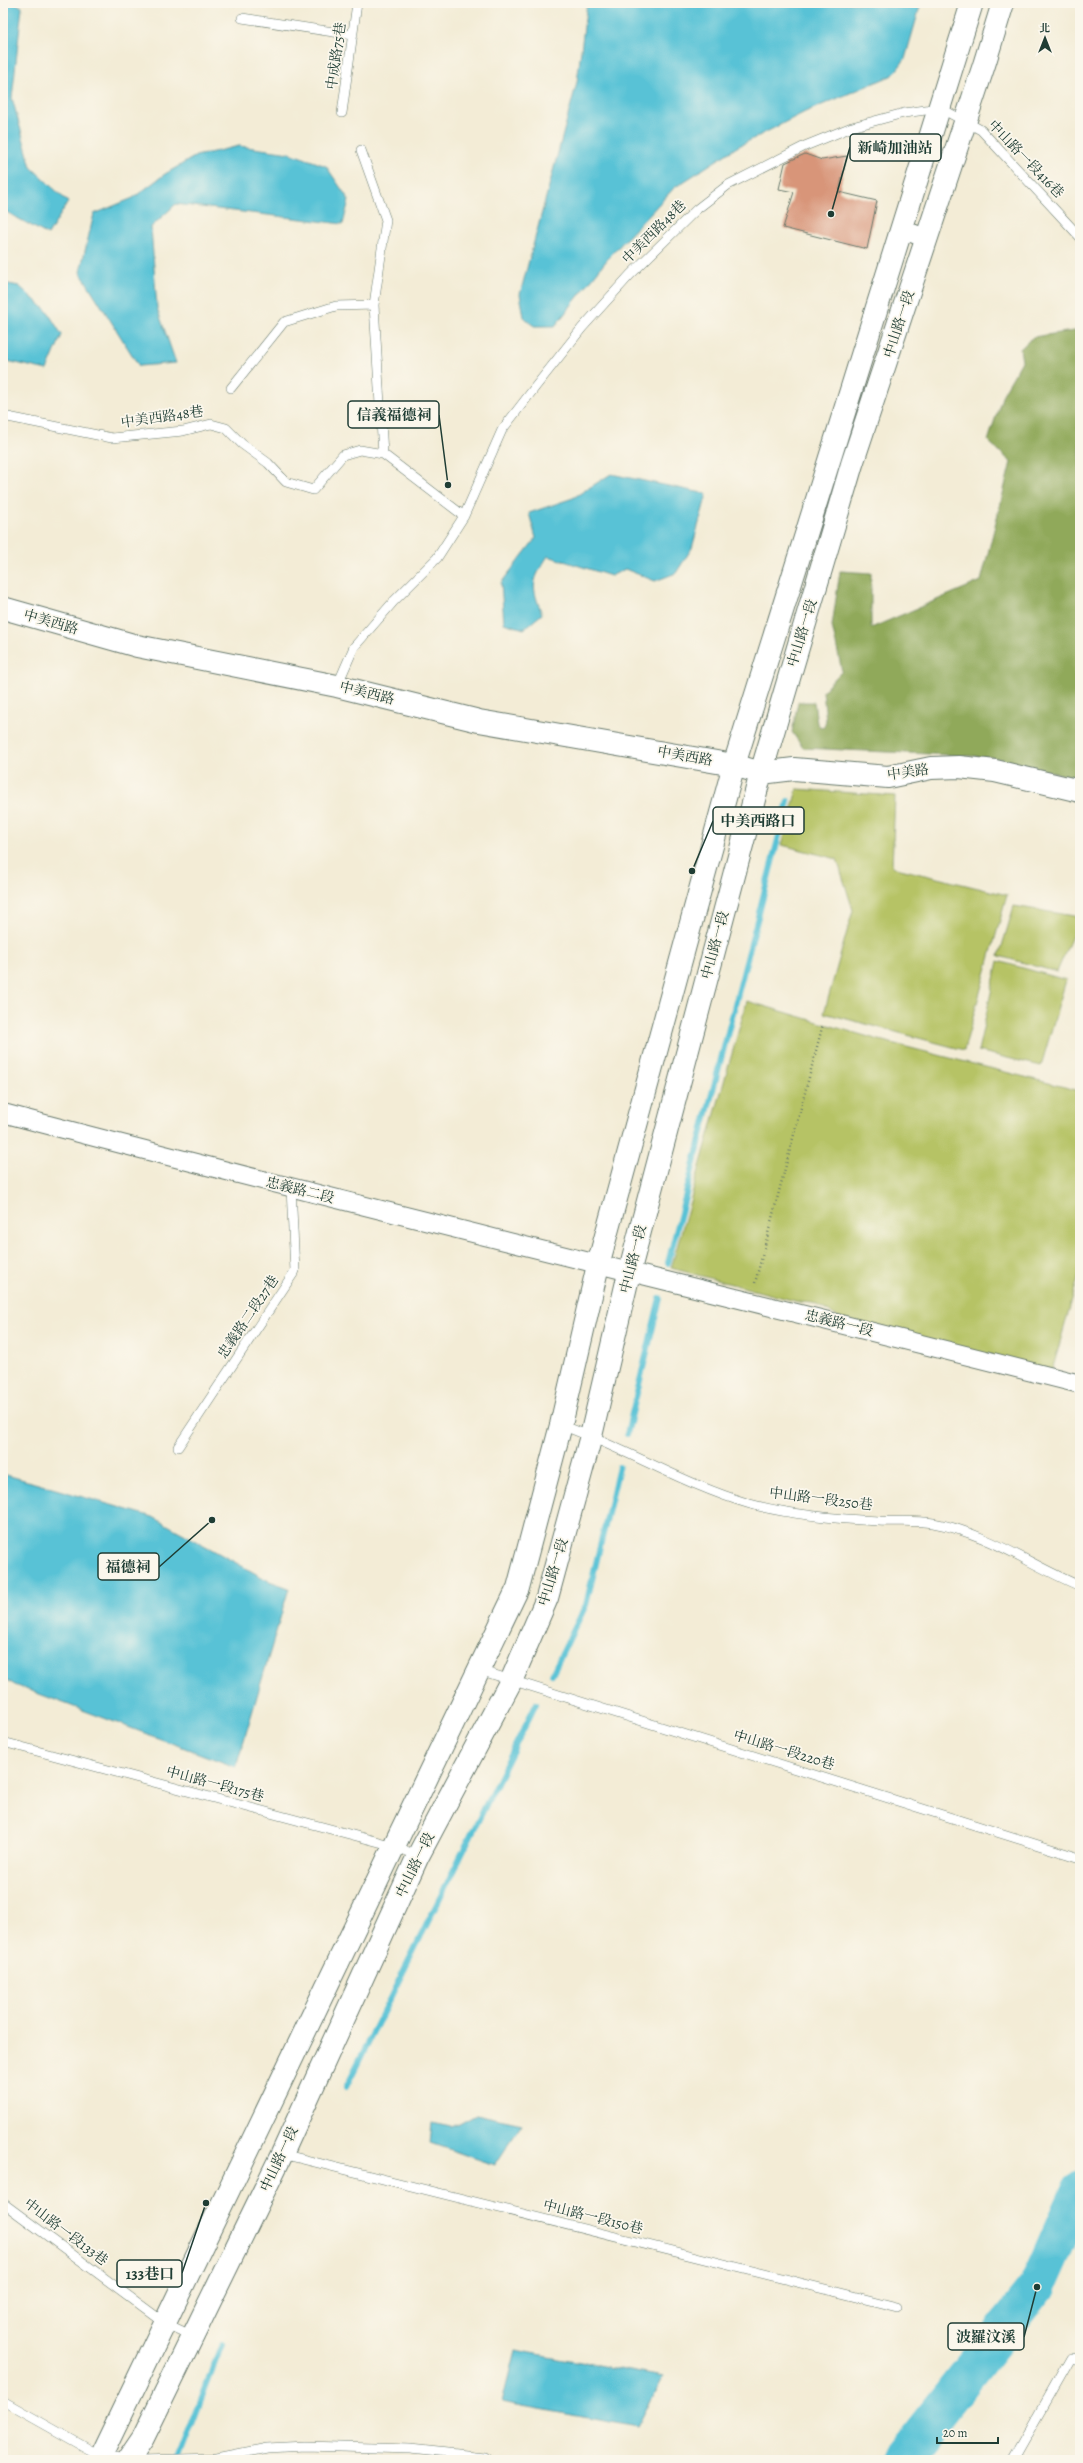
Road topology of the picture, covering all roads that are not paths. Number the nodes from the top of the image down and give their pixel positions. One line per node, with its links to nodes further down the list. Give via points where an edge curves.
1 (357, 3): 5 (lane, 中成路75巷)
2 (972, 3): 6 (street, 中山路一段)
3 (1003, 3): 8 (street, 中山路一段)
4 (242, 18): 5 (lane)
5 (353, 35): 7 (lane, 中成路75巷)
6 (940, 108): 8 (lane); 10 (street, 中山路一段); 19 (lane, 中美西路48巷, via 876,120 805,146 728,185 697,209 582,328 502,430)
7 (342, 113)
8 (966, 120): 11 (lane, 中山路一段416巷, via 981,130); 12 (street, 中山路一段)
9 (361, 150): 13 (lane, via 386,220)
10 (901, 229): 12 (street); 17 (street, 中山路一段)
11 (1080, 237)
12 (928, 239): 18 (street, 中山路一段)
13 (374, 305): 14 (lane, via 336,306 284,322); 16 (lane)
14 (231, 388)
15 (3, 416): 16 (lane, 中美西路48巷, via 112,438 183,431 211,424 226,428 242,444 268,463 286,482 313,490 343,455 360,450)
16 (383, 454): 19 (lane, 中美西路48巷)
17 (830, 456): 18 (street); 22 (street, 中山路一段)
18 (852, 464): 23 (street, 中山路一段)
19 (464, 516): 21 (lane, 中美西路48巷, via 437,558 394,601 354,647)
20 (3, 608): 21 (street, 中美西路, via 137,646)
21 (337, 686): 22 (street, 中美西路, via 479,721)
22 (734, 766): 23 (street, 中美路); 27 (street, 中山路一段)
23 (761, 773): 24 (street, 中美路, via 794,769 888,777 931,768 959,767 995,771); 28 (street, 中山路一段)
24 (1080, 791)
25 (3, 1114): 26 (street, 忠義路二段)
26 (291, 1188): 27 (street, 忠義路二段); 32 (lane, 忠義路二段27巷, via 295,1271)
27 (598, 1265): 28 (street, 忠義路一段); 30 (street, 中山路一段)
28 (630, 1273): 29 (street, 忠義路一段, via 745,1299); 31 (street, 中山路一段)
29 (1080, 1384)
30 (561, 1425): 31 (lane, 中山路一段250巷); 34 (street, 中山路一段, via 518,1588)
31 (591, 1436): 33 (lane, 中山路一段250巷, via 671,1473 751,1504 877,1521 933,1523 979,1535); 35 (street, 中山路一段, via 547,1598)
32 (178, 1447)
33 (1080, 1586)
34 (479, 1670): 35 (lane, 中山路一段220巷); 37 (street, 中山路一段)
35 (512, 1679): 38 (street, 中山路一段); 39 (lane, 中山路一段220巷)
36 (3, 1742): 37 (lane, 中山路一段175巷)
37 (394, 1846): 38 (lane, 中山路一段175巷); 43 (street, 中山路一段)
38 (418, 1856): 40 (street, 中山路一段)
39 (1080, 1858)
40 (282, 2154): 42 (lane, 中山路一段150巷); 44 (street, 中山路一段)
41 (3, 2203): 43 (lane, 中山路一段133巷)
42 (897, 2307)
43 (165, 2323): 44 (lane, 中山路一段133巷); 48 (street, 中山路一段)
44 (193, 2336): 49 (street, 中山路一段, via 143,2438)
45 (1080, 2360): 51 (lane, via 1071,2358)
46 (3, 2401): 48 (lane)
47 (485, 2457): 50 (lane, via 410,2449 305,2446 267,2448 217,2458)
48 (100, 2458): 49 (lane)
49 (127, 2460)
50 (141, 2460)
51 (1013, 2460)

